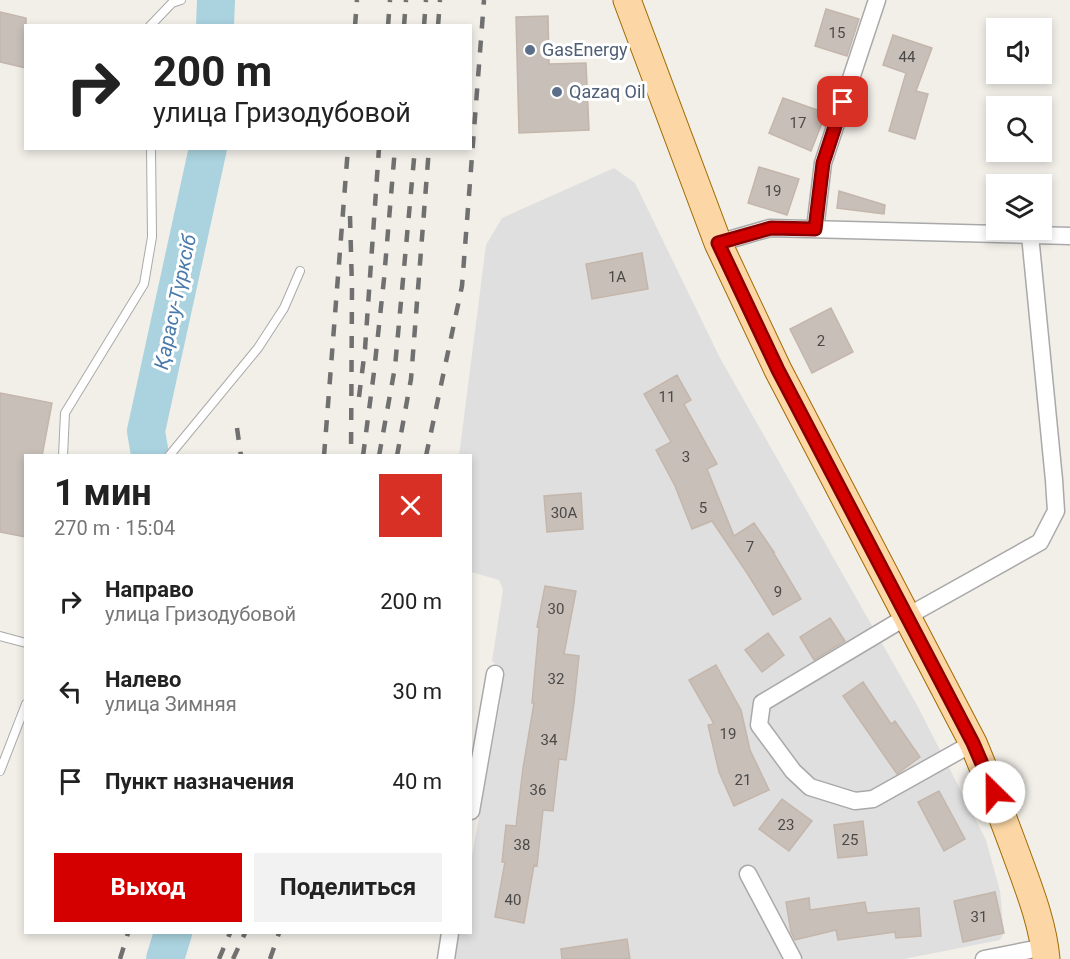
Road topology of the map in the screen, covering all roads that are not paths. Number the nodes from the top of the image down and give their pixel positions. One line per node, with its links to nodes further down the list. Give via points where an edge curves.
1 (181, 0): 4 (lane, via 172,3)
2 (627, 0): 11 (main road)
3 (877, 0): 6 (street, via 823,163)
4 (152, 24)
5 (151, 150): 13 (lane, via 152,237 144,284 65,413)
6 (815, 229): 7 (street); 11 (street, via 771,228)
7 (986, 234)
8 (1052, 236): 9 (street)
9 (1070, 236)
10 (1030, 240): 15 (street, via 1056,511 1040,542)
11 (718, 243): 15 (main road, via 778,370)
12 (300, 271): 14 (lane, via 284,308 258,348)
13 (63, 454)
14 (171, 454)
15 (906, 616): 20 (main road); 20 (street, via 762,703 759,725 810,787 855,801 873,799)
16 (0, 636): 17 (lane)
17 (24, 642)
18 (495, 674): 22 (street)
19 (24, 710): 21 (lane)
20 (973, 743): 25 (main road, via 1031,894)
21 (0, 771)
22 (472, 805)
23 (748, 874): 27 (street)
24 (450, 934): 26 (street)
25 (1045, 953): 28 (street)
26 (446, 959)
27 (793, 959)
28 (984, 959)

